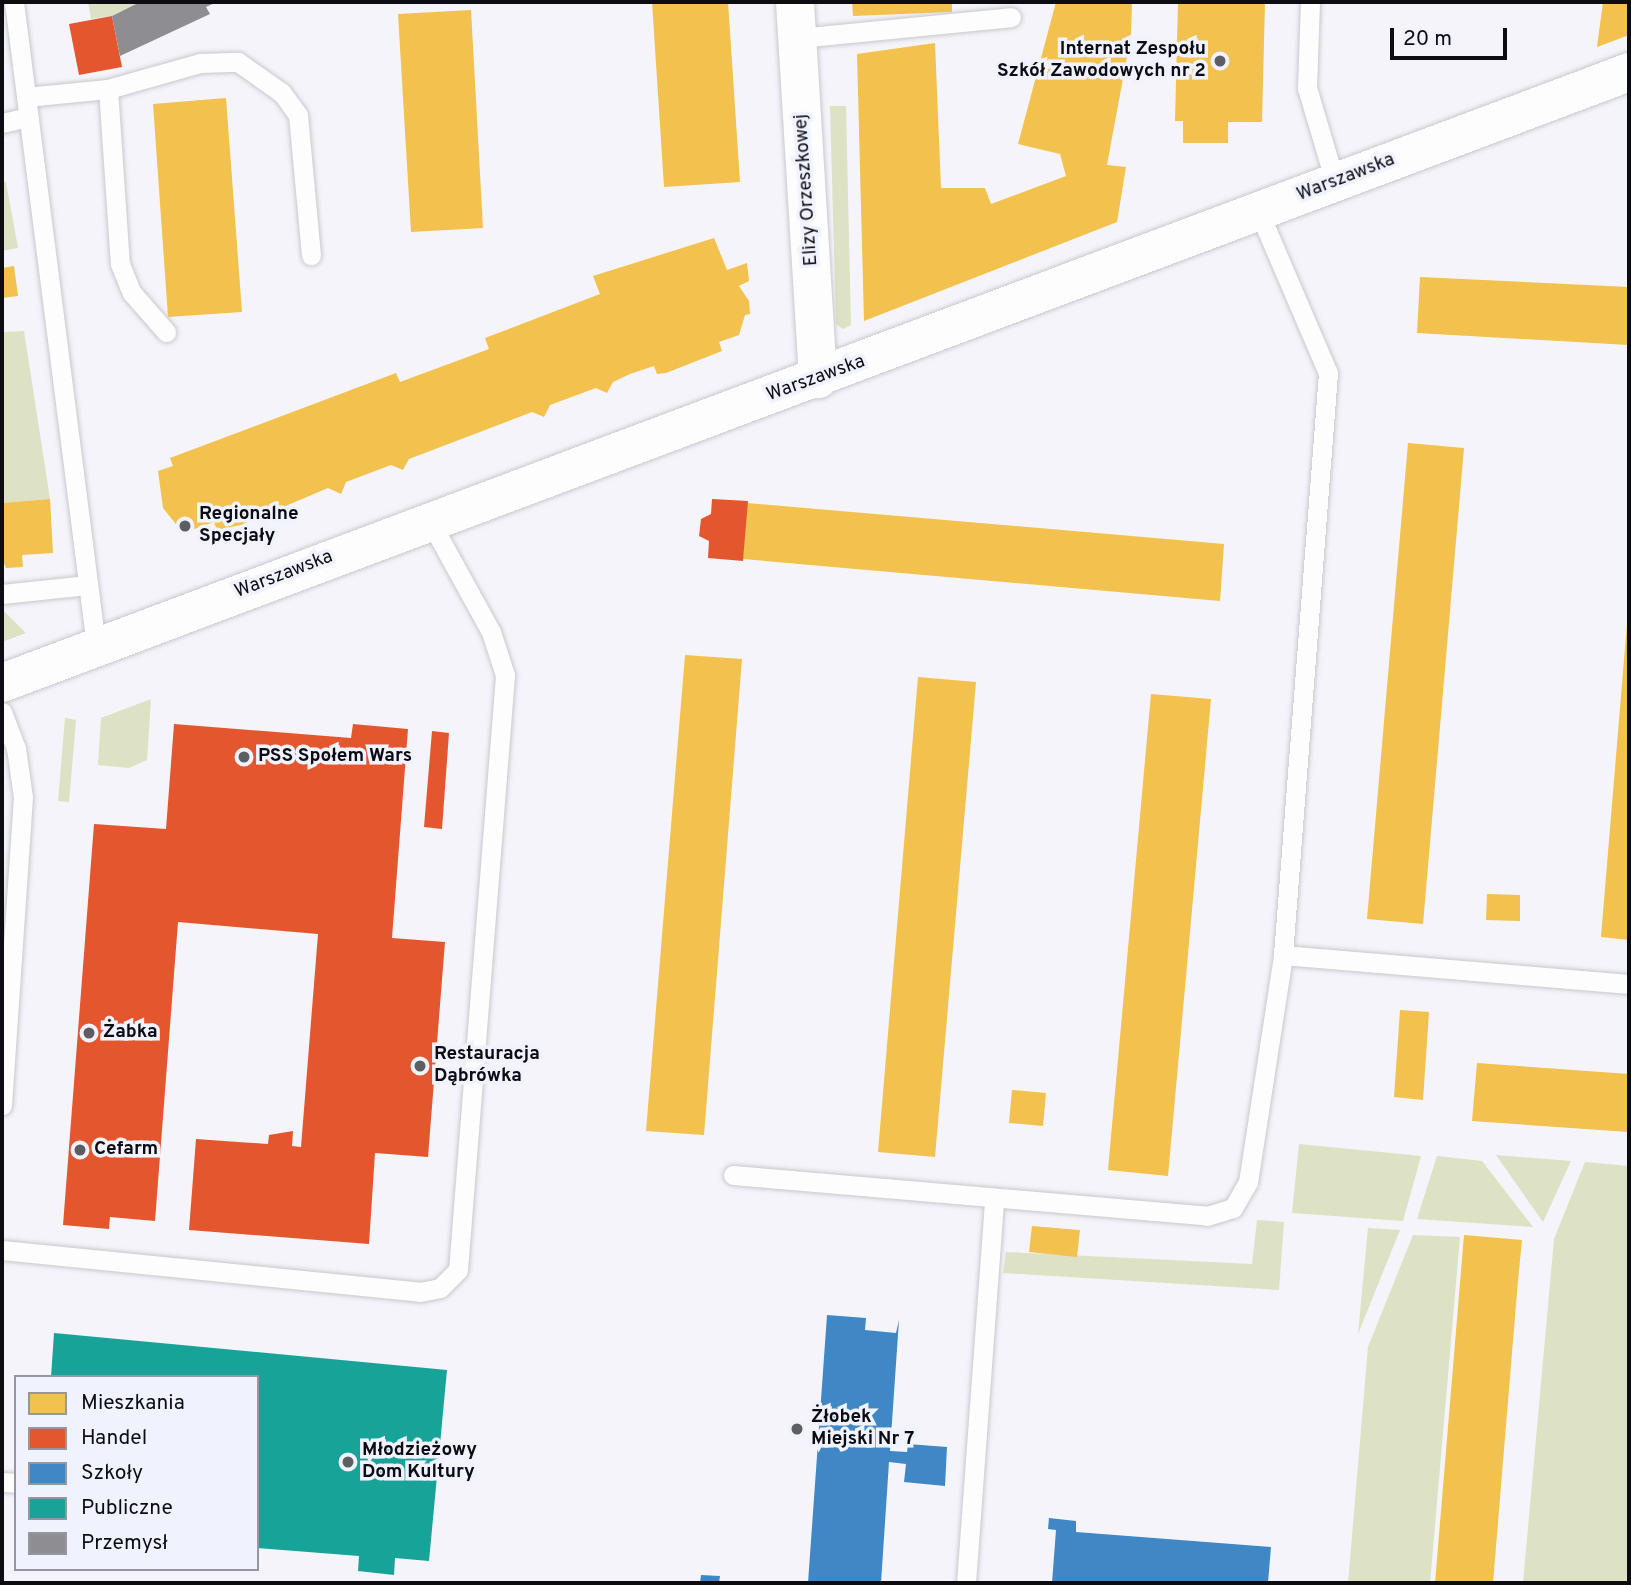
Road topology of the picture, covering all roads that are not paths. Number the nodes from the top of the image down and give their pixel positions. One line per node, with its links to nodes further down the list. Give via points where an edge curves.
1 (14, 2): 7 (lane)
2 (1310, 2): 9 (lane, via 1307,88)
3 (1011, 17): 4 (lane)
4 (797, 20): 13 (street, Elizy Orzeszkowej)
5 (1629, 72): 9 (street, Warszawska)
6 (108, 89): 7 (lane); 11 (lane, via 200,63 237,62 260,74 298,115); 12 (lane, via 120,264 132,293)
7 (27, 107): 8 (lane); 15 (lane)
8 (2, 123)
9 (1335, 182): 10 (street, Warszawska)
10 (1258, 212): 13 (street, Warszawska); 20 (lane, via 1328,373)
11 (312, 254)
12 (166, 332)
13 (818, 379): 14 (street, Warszawska)
14 (429, 519): 17 (street, Warszawska); 25 (lane, via 491,632 505,675 462,1258 450,1280 440,1288 419,1292)
15 (88, 585): 16 (lane); 17 (lane)
16 (2, 594)
17 (96, 646): 18 (street, Warszawska)
18 (2, 683)
19 (2, 712): 22 (lane, via 16,748 23,797)
20 (1283, 955): 21 (lane); 24 (lane, via 1248,1182 1233,1208 1207,1216)
21 (1629, 984)
22 (2, 1105)
23 (733, 1175): 24 (lane)
24 (994, 1199): 26 (lane)
25 (2, 1250)
26 (966, 1583)

